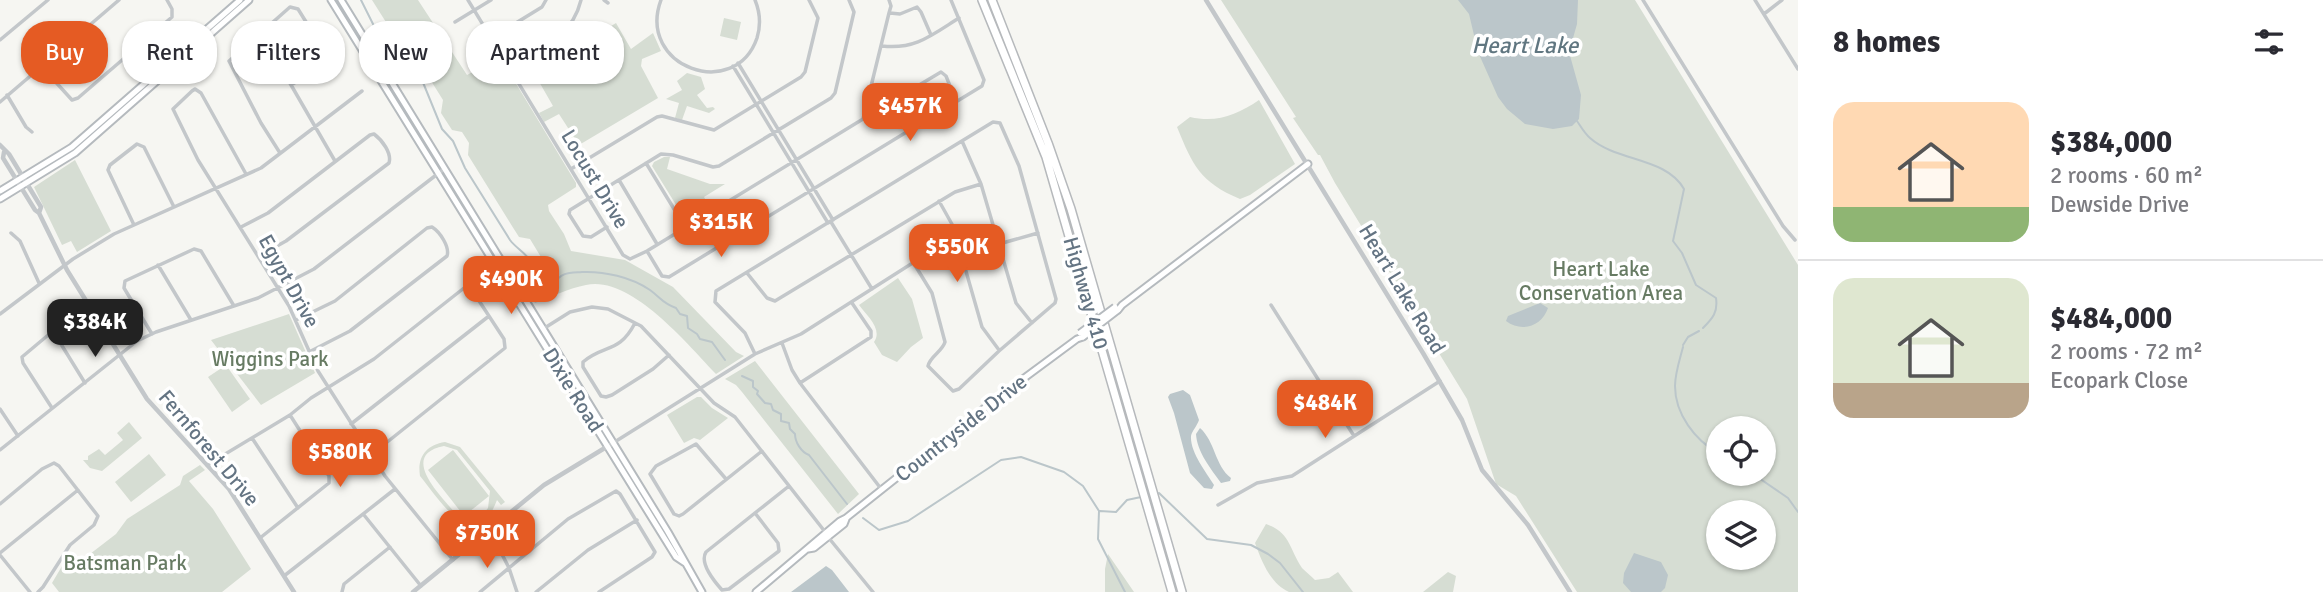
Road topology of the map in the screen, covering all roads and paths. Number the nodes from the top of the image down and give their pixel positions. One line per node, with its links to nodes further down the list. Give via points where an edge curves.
1 (48, 0): 38 (street)
2 (119, 0): 30 (street)
3 (167, 0): 43 (street, via 172,17)
4 (240, 0): 25 (main road)
5 (249, 0): 73 (main road, via 75,153)
6 (331, 0): 70 (main road, Dixie Road)
7 (341, 0): 70 (main road, Dixie Road)
8 (468, 0): 26 (street, Locust Drive)
9 (491, 0): 26 (street)
10 (546, 0): 34 (street)
11 (581, 0): 35 (street)
12 (661, 0): 41 (street, via 658,29 671,56 687,68 705,72)
13 (755, 0): 40 (street, via 758,35)
14 (809, 0): 54 (street, via 818,18 804,74)
15 (849, 0): 58 (street, via 854,12 833,96)
16 (888, 0): 27 (street)
17 (951, 0): 29 (street)
18 (982, 0): 170 (highway, Highway 410, via 1046,157)
19 (992, 0): 171 (highway, Highway 410, via 1071,209)
20 (1206, 0): 68 (street, Heart Lake Road)
21 (1643, 0): 90 (street)
22 (1755, 0): 28 (street)
23 (1782, 0): 28 (street)
24 (227, 1): 25 (street)
25 (232, 8): 73 (main road, via 72,147)
26 (474, 10): 33 (street, Locust Drive); 36 (street)
27 (889, 13): 37 (street, via 917,7); 39 (street)
28 (1764, 14): 42 (street)
29 (959, 18): 37 (street); 52 (street, via 984,81)
30 (95, 21)
31 (274, 21): 32 (street, via 290,7 298,9)
32 (305, 21)
33 (480, 21)
34 (520, 21)
35 (573, 21)
36 (455, 22)
37 (931, 35): 39 (street, via 904,47)
38 (0, 40)
39 (881, 46): 56 (street)
40 (738, 63): 41 (street); 54 (street)
41 (733, 66): 55 (street)
42 (1798, 69)
43 (108, 72)
44 (21, 84): 51 (street)
45 (56, 84): 46 (street, via 72,100)
46 (94, 84)
47 (241, 84): 63 (street)
48 (519, 84): 69 (street, Locust Drive)
49 (291, 85): 57 (street)
50 (362, 91): 57 (street)
51 (8, 95): 53 (street); 59 (street)
52 (956, 101): 56 (street, via 941,72 879,109); 75 (street)
53 (0, 102)
54 (761, 102): 55 (street); 58 (street)
55 (756, 105): 60 (street); 69 (street, via 714,130 657,117)
56 (867, 108): 64 (street, via 861,120)
57 (313, 129): 63 (street); 65 (street)
58 (779, 130): 60 (street); 64 (street)
59 (32, 132)
60 (774, 134): 66 (street, via 717,167 664,153); 67 (street)
61 (962, 141): 74 (street); 83 (street); 89 (street, via 993,122 1002,125)
62 (0, 145): 73 (street, Fernforest Drive)
63 (281, 153): 71 (street)
64 (797, 160): 67 (street); 75 (street)
65 (336, 161): 85 (street, via 268,213); 96 (street, via 374,134 391,159 286,242)
66 (646, 163): 72 (street); 86 (street)
67 (792, 163): 78 (street); 86 (street)
68 (1308, 164): 121 (street, Heart Lake Road); 142 (main road, Countryside Drive, bridge)
69 (571, 169): 79 (street, Locust Drive)
70 (441, 171): 102 (street, via 314,269); 113 (main road, Dixie Road); 133 (main road, Dixie Road)
71 (246, 174): 76 (street); 76 (street, Egypt Drive, via 204,97 192,91 174,106 174,112)
72 (618, 180): 79 (street); 92 (street)
73 (22, 182): 77 (main road); 80 (main road); 98 (street, Fernforest Drive)
74 (982, 184): 81 (street); 93 (street)
75 (814, 188): 78 (street); 83 (street)
76 (213, 189): 82 (street); 85 (street, Egypt Drive)
77 (0, 191)
78 (809, 191): 83 (street); 94 (street, via 669,277 662,276)
79 (588, 198): 87 (street, Locust Drive); 87 (street, via 569,212 581,234 591,236)
80 (0, 199)
81 (939, 201): 91 (street); 95 (street)
82 (174, 206): 84 (street); 84 (street, via 144,147 137,144 108,170)
83 (831, 222): 95 (street); 100 (street)
84 (134, 225): 98 (street)
85 (241, 227): 96 (street, Egypt Drive)
86 (686, 227): 92 (street)
87 (607, 228): 94 (street, Locust Drive, via 625,257 635,258)
88 (11, 233): 101 (street, via 20,241)
89 (1038, 233): 93 (street); 112 (street, via 1056,299)
90 (1795, 240)
91 (958, 243): 97 (street); 116 (street, via 982,327)
92 (657, 244): 94 (street)
93 (999, 244): 112 (street, via 1016,303)
94 (647, 251)
95 (851, 255): 100 (street, via 775,301 769,300); 103 (street)
96 (259, 256): 102 (street, Egypt Drive)
97 (914, 262): 103 (street); 116 (street, via 932,293 945,342 929,368 956,391)
98 (64, 265): 101 (street); 119 (street, Fernforest Drive)
99 (158, 265): 106 (street, via 198,249); 109 (street); 114 (street, via 124,284)
100 (747, 272): 118 (street, via 716,292 714,299 745,333)
101 (39, 283): 107 (street)
102 (278, 288): 106 (street); 110 (street, Egypt Drive)
103 (872, 289): 104 (street)
104 (852, 303): 115 (street); 123 (street, via 872,337)
105 (1271, 305): 131 (street)
106 (234, 306): 109 (street)
107 (0, 314)
108 (489, 316): 124 (street, via 472,288 466,287 374,359); 129 (street); 136 (street, via 505,342 504,350)
109 (191, 320): 114 (street)
110 (296, 321): 117 (street, Egypt Drive); 117 (street, via 335,300 427,228 436,229 447,247 447,256 350,331)
111 (635, 323): 113 (street, via 608,309 587,307); 120 (street); 120 (street, via 620,344 583,362 601,396 612,395)
112 (1032, 323): 116 (street)
113 (543, 328): 133 (main road, Dixie Road)
114 (152, 334): 119 (street)
115 (782, 343): 118 (street); 123 (street)
116 (999, 351)
117 (309, 352): 124 (street, Egypt Drive)
118 (755, 354): 125 (street)
119 (120, 355): 122 (street); 137 (street, Fernforest Drive, via 154,409)
120 (669, 355): 125 (street)
121 (1440, 381): 131 (street); 172 (street, Heart Lake Road, via 1482,470 1528,525)
122 (85, 383): 126 (street); 126 (street, via 56,336 47,336 22,358)
123 (800, 383): 142 (street)
124 (328, 387): 128 (street); 129 (street, Egypt Drive)
125 (701, 388): 133 (street); 135 (street, via 735,417)
126 (52, 408): 130 (street)
127 (0, 409): 130 (street)
128 (290, 415): 132 (street); 145 (street, via 330,479)
129 (351, 424): 136 (street, Egypt Drive)
130 (18, 436): 134 (street)
131 (1354, 436): 144 (street, via 1292,476 1257,483)
132 (252, 438): 137 (street); 145 (street)
133 (610, 444): 149 (street, via 544,485); 167 (main road, Dixie Road)
134 (0, 450)
135 (762, 451): 138 (street); 139 (street)
136 (371, 455): 140 (street, Egypt Drive)
137 (207, 465): 151 (street, Fernforest Drive, via 229,489)
138 (726, 479): 138 (street, via 696,444 650,474 677,516)
139 (789, 486): 146 (street); 150 (street)
140 (395, 489): 147 (street); 154 (street, Egypt Drive)
141 (78, 490): 143 (street, via 50,463); 153 (street); 159 (street, via 97,521 70,545)
142 (882, 490): 150 (main road, Countryside Drive)
143 (0, 504)
144 (1218, 505)
145 (298, 508): 151 (street)
146 (755, 513): 146 (street, via 703,556 722,590 779,549)
147 (363, 514): 152 (street); 156 (street)
148 (636, 520): 155 (street, via 620,494 613,491 568,519); 165 (street); 166 (street, via 654,555)
149 (490, 531): 154 (street); 155 (street)
150 (827, 535): 168 (main road, Countryside Drive); 169 (street)
151 (260, 538): 156 (street, Fernforest Drive)
152 (390, 547): 157 (street); 161 (street, via 344,584)
153 (0, 554): 158 (street)
154 (454, 561): 157 (street)
155 (509, 568): 163 (street); 164 (street)
156 (284, 576): 160 (street, Fernforest Drive)
157 (421, 586): 162 (street)
158 (30, 592)
159 (38, 592)
160 (295, 592)
161 (342, 592)
162 (413, 592)
163 (480, 592)
164 (517, 592)
165 (536, 592)
166 (599, 592)
167 (702, 592)
168 (756, 592)
169 (873, 592)
170 (1172, 592)
171 (1181, 592)
172 (1570, 592)

